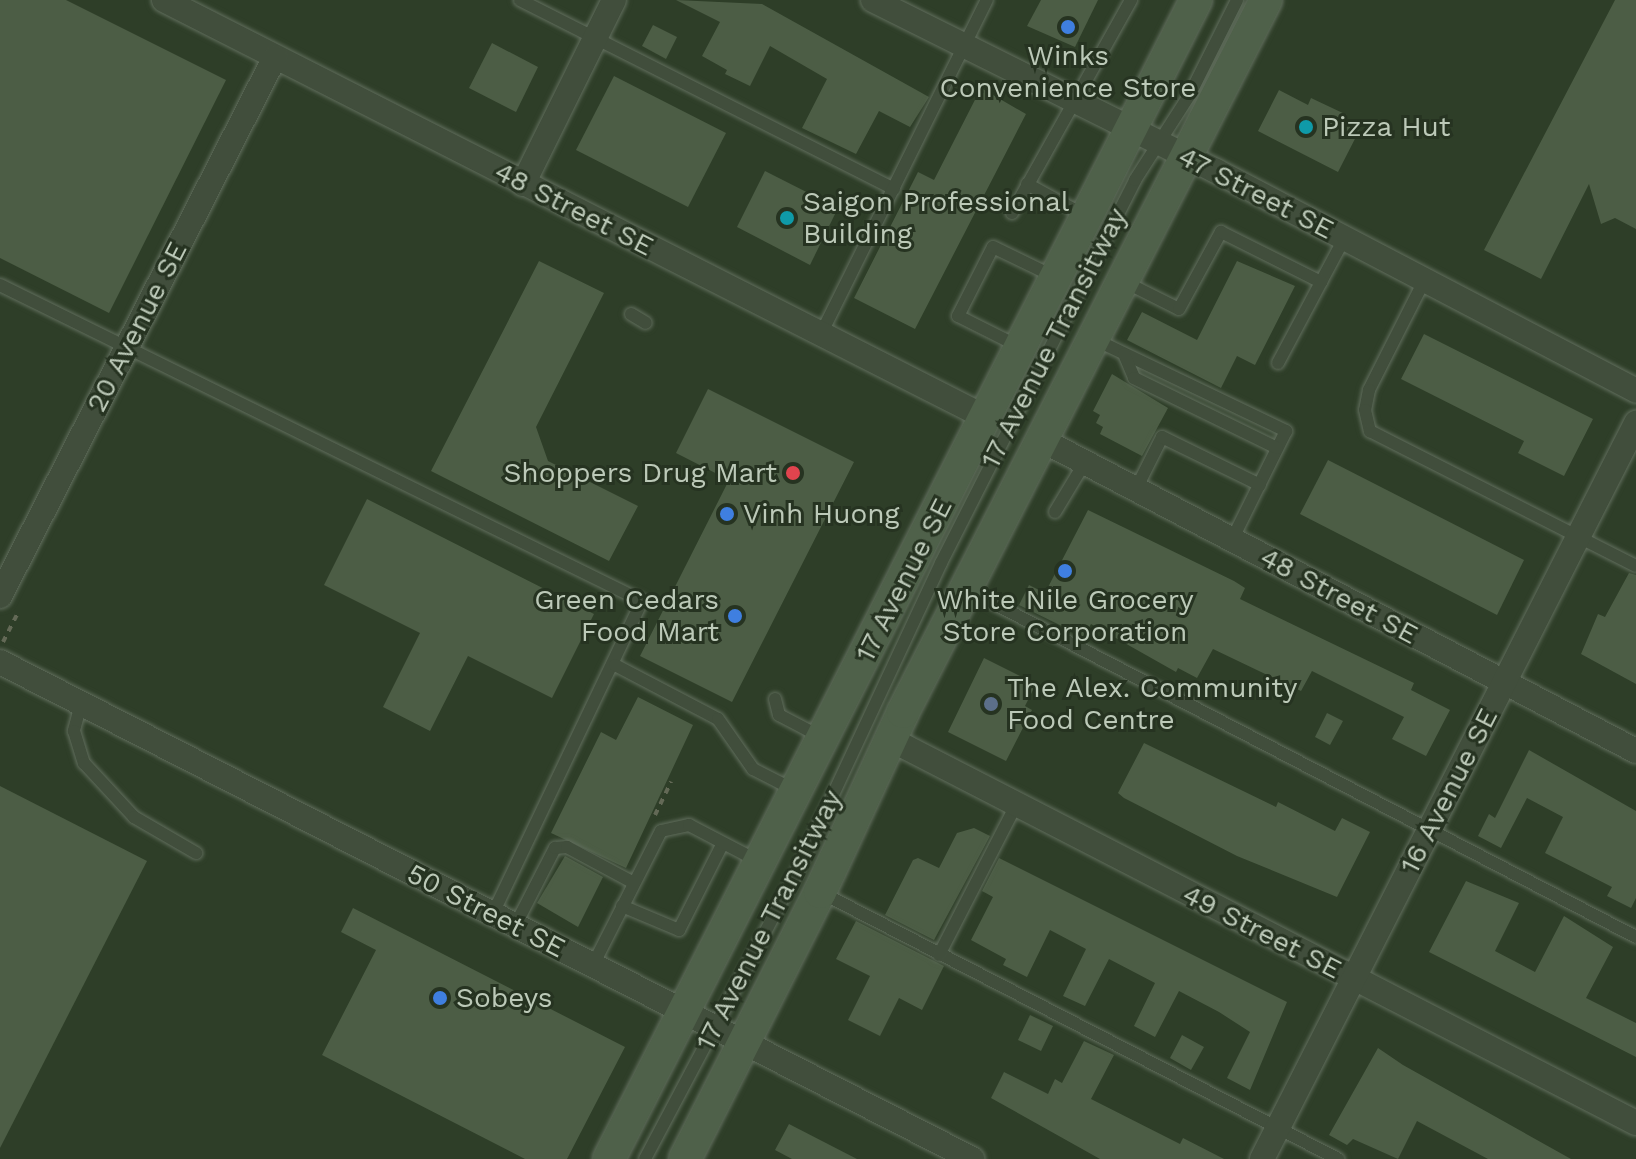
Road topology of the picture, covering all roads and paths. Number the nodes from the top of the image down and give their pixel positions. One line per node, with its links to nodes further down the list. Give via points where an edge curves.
1 (164, 0): 12 (street, 48 Street SE)
2 (520, 0): 10 (lane)
3 (614, 0): 10 (street)
4 (873, 0): 11 (street, 47 Street SE)
5 (987, 0): 11 (lane)
6 (1131, 0): 13 (lane)
7 (1196, 0): 14 (main road, 17 Avenue SE)
8 (1237, 0): 14 (lane, 17 Avenue Transitway, via 1189,96)
9 (1266, 0): 14 (main road, 17 Avenue SE)
10 (595, 38): 15 (street); 17 (lane)
11 (964, 47): 13 (street, 47 Street SE); 17 (lane)
12 (275, 57): 15 (street, 48 Street SE); 31 (street, 20 Avenue SE)
13 (1075, 102): 14 (street, 47 Street SE); 16 (lane)
14 (1158, 143): 19 (main road, 17 Avenue SE); 20 (street, 47 Street SE); 22 (main road, 17 Avenue SE); 73 (lane, 17 Avenue Transitway, via 989,466 823,819)
15 (523, 184): 28 (street, 48 Street SE)
16 (1027, 184): 18 (lane); 19 (lane)
17 (894, 189): 28 (lane)
18 (1012, 213)
19 (1086, 216): 21 (main road, 17 Avenue SE)
20 (1344, 239): 23 (street, 47 Street SE); 24 (lane)
21 (1055, 277): 30 (main road, 17 Avenue SE); 30 (lane, via 993,247 958,316)
22 (1122, 281): 24 (lane, via 1179,309 1221,232); 29 (main road, 17 Avenue SE)
23 (1424, 281): 34 (street, 47 Street SE); 43 (lane, via 1369,390 1365,410 1370,431)
24 (1321, 282): 33 (lane)
25 (0, 285): 31 (lane)
26 (631, 314): 27 (lane)
27 (646, 323)
28 (820, 336): 35 (street, 48 Street SE)
29 (1093, 338): 32 (lane); 37 (main road, 17 Avenue SE)
30 (1020, 346): 35 (main road, 17 Avenue SE)
31 (126, 349): 47 (street, 20 Avenue SE); 50 (lane, via 642,601)
32 (1124, 354): 38 (lane, via 1134,378); 38 (lane, via 1286,431)
33 (1278, 363)
34 (1636, 391)
35 (985, 417): 54 (main road, 17 Avenue SE)
36 (1636, 423): 43 (street, 16 Avenue SE)
37 (1042, 440): 39 (street, 48 Street SE); 46 (main road, 17 Avenue SE)
38 (1277, 448): 40 (lane)
39 (1085, 462): 41 (street, 48 Street SE); 42 (lane)
40 (1260, 485): 41 (lane, via 1162,437); 44 (lane)
41 (1136, 489): 44 (street, 48 Street SE)
42 (1055, 512)
43 (1578, 536): 45 (lane); 51 (street, 16 Avenue SE)
44 (1232, 540): 51 (street, 48 Street SE)
45 (1636, 566)
46 (966, 588): 55 (main road, 17 Avenue SE); 59 (lane)
47 (10, 602): 48 (path)
48 (0, 648)
49 (0, 662): 53 (street, 50 Street SE)
50 (615, 665): 57 (lane, via 718,719 753,769); 66 (lane)
51 (1504, 684): 56 (street, 48 Street SE); 59 (street, 16 Avenue SE)
52 (775, 699): 54 (lane, via 779,715)
53 (81, 704): 61 (lane, via 74,731 84,763 134,817); 66 (street, 50 Street SE)
54 (824, 739): 57 (main road, 17 Avenue SE)
55 (890, 739): 58 (street, 49 Street SE); 64 (main road, 17 Avenue SE)
56 (1636, 751)
57 (797, 791): 62 (main road, 17 Avenue SE)
58 (1015, 807): 69 (lane); 71 (street, 49 Street SE)
59 (1428, 832): 68 (lane); 71 (street, 16 Avenue SE)
60 (723, 843): 62 (lane); 63 (lane, via 689,825 661,831); 65 (lane, via 679,930)
61 (196, 853)
62 (761, 862): 72 (main road, 17 Avenue SE)
63 (634, 883): 65 (lane); 67 (lane, via 567,847 555,848)
64 (820, 892): 69 (lane); 74 (main road, 17 Avenue SE)
65 (622, 906): 70 (lane)
66 (492, 915): 67 (street, 50 Street SE)
67 (515, 926): 70 (street, 50 Street SE)
68 (1636, 937)
69 (939, 955): 76 (lane)
70 (593, 965): 72 (street, 50 Street SE)
71 (1354, 979): 75 (street, 49 Street SE); 76 (street, 16 Avenue SE)
72 (685, 1012): 73 (street, 50 Street SE); 78 (main road, 17 Avenue SE)
73 (716, 1027): 74 (street, 50 Street SE); 77 (lane, 17 Avenue Transitway)
74 (745, 1041): 79 (main road, 17 Avenue SE); 80 (street, 50 Street SE)
75 (1636, 1123)
76 (1278, 1128): 81 (street, 16 Avenue SE); 82 (lane)
77 (646, 1158)
78 (609, 1159)
79 (685, 1159)
80 (972, 1159)
81 (1262, 1159)
82 (1338, 1159)

